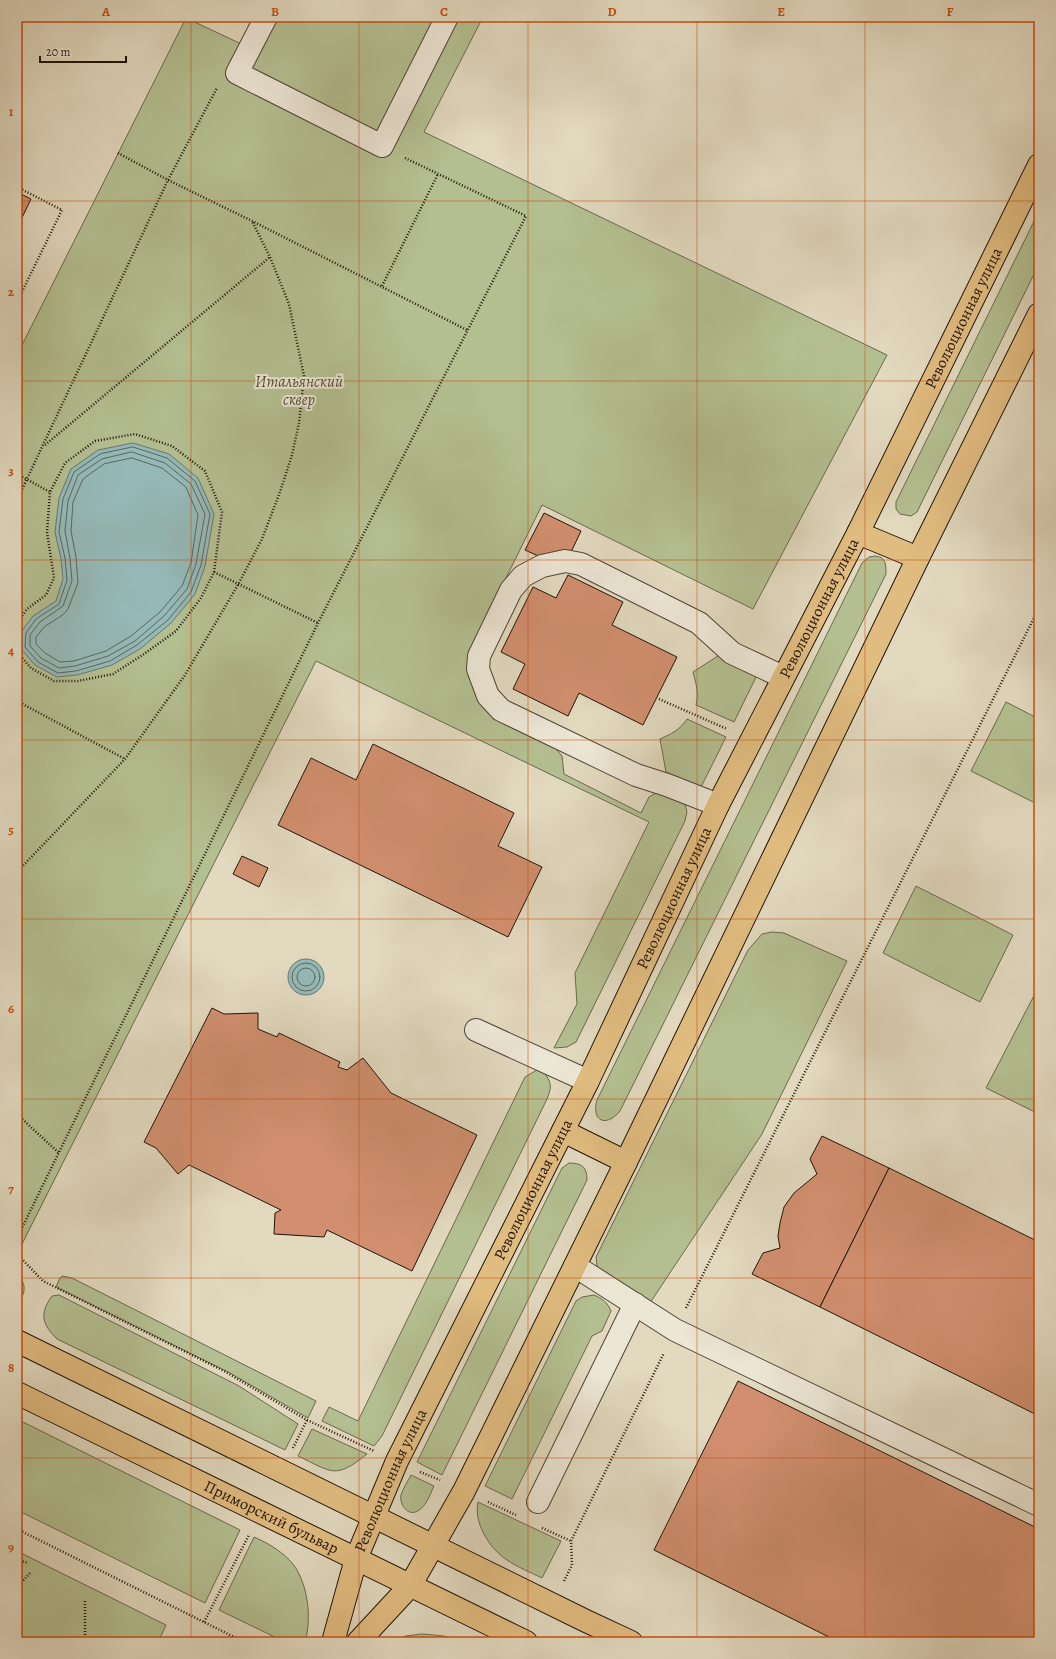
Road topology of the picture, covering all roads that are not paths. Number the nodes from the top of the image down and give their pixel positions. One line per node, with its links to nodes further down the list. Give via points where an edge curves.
1 (266, 17): 2 (street, via 237,73 382,146)
2 (447, 17)
3 (1039, 165): 5 (main road, Революционная улица)
4 (1039, 314): 6 (main road)
5 (858, 533): 6 (main road); 7 (main road, Революционная улица)
6 (918, 558): 12 (main road)
7 (783, 677): 8 (main road, Революционная улица); 8 (street, via 732,653 699,623 582,564 564,561 542,566 523,576 511,590 479,656 478,669 488,696 501,710 636,775)
8 (718, 806): 10 (main road, Революционная улица)
9 (476, 1030): 10 (street)
10 (588, 1081): 11 (main road, Революционная улица)
11 (563, 1131): 12 (main road); 19 (main road, Революционная улица, via 397,1461)
12 (626, 1162): 13 (main road)
13 (575, 1266): 14 (street); 20 (main road, via 464,1491)
14 (635, 1304): 17 (street); 18 (street, via 675,1330)
15 (17, 1341): 19 (main road)
16 (17, 1393): 21 (main road, Приморский бульвар)
17 (538, 1502)
18 (1039, 1505)
19 (374, 1517): 20 (main road); 21 (main road, Революционная улица)
20 (433, 1546): 22 (main road); 26 (main road)
21 (356, 1559): 22 (main road, Приморский бульвар); 23 (main road, Революционная улица)
22 (410, 1586): 24 (main road); 25 (main road, Приморский бульвар)
23 (333, 1642)
24 (358, 1642)
25 (526, 1642)
26 (631, 1642)

